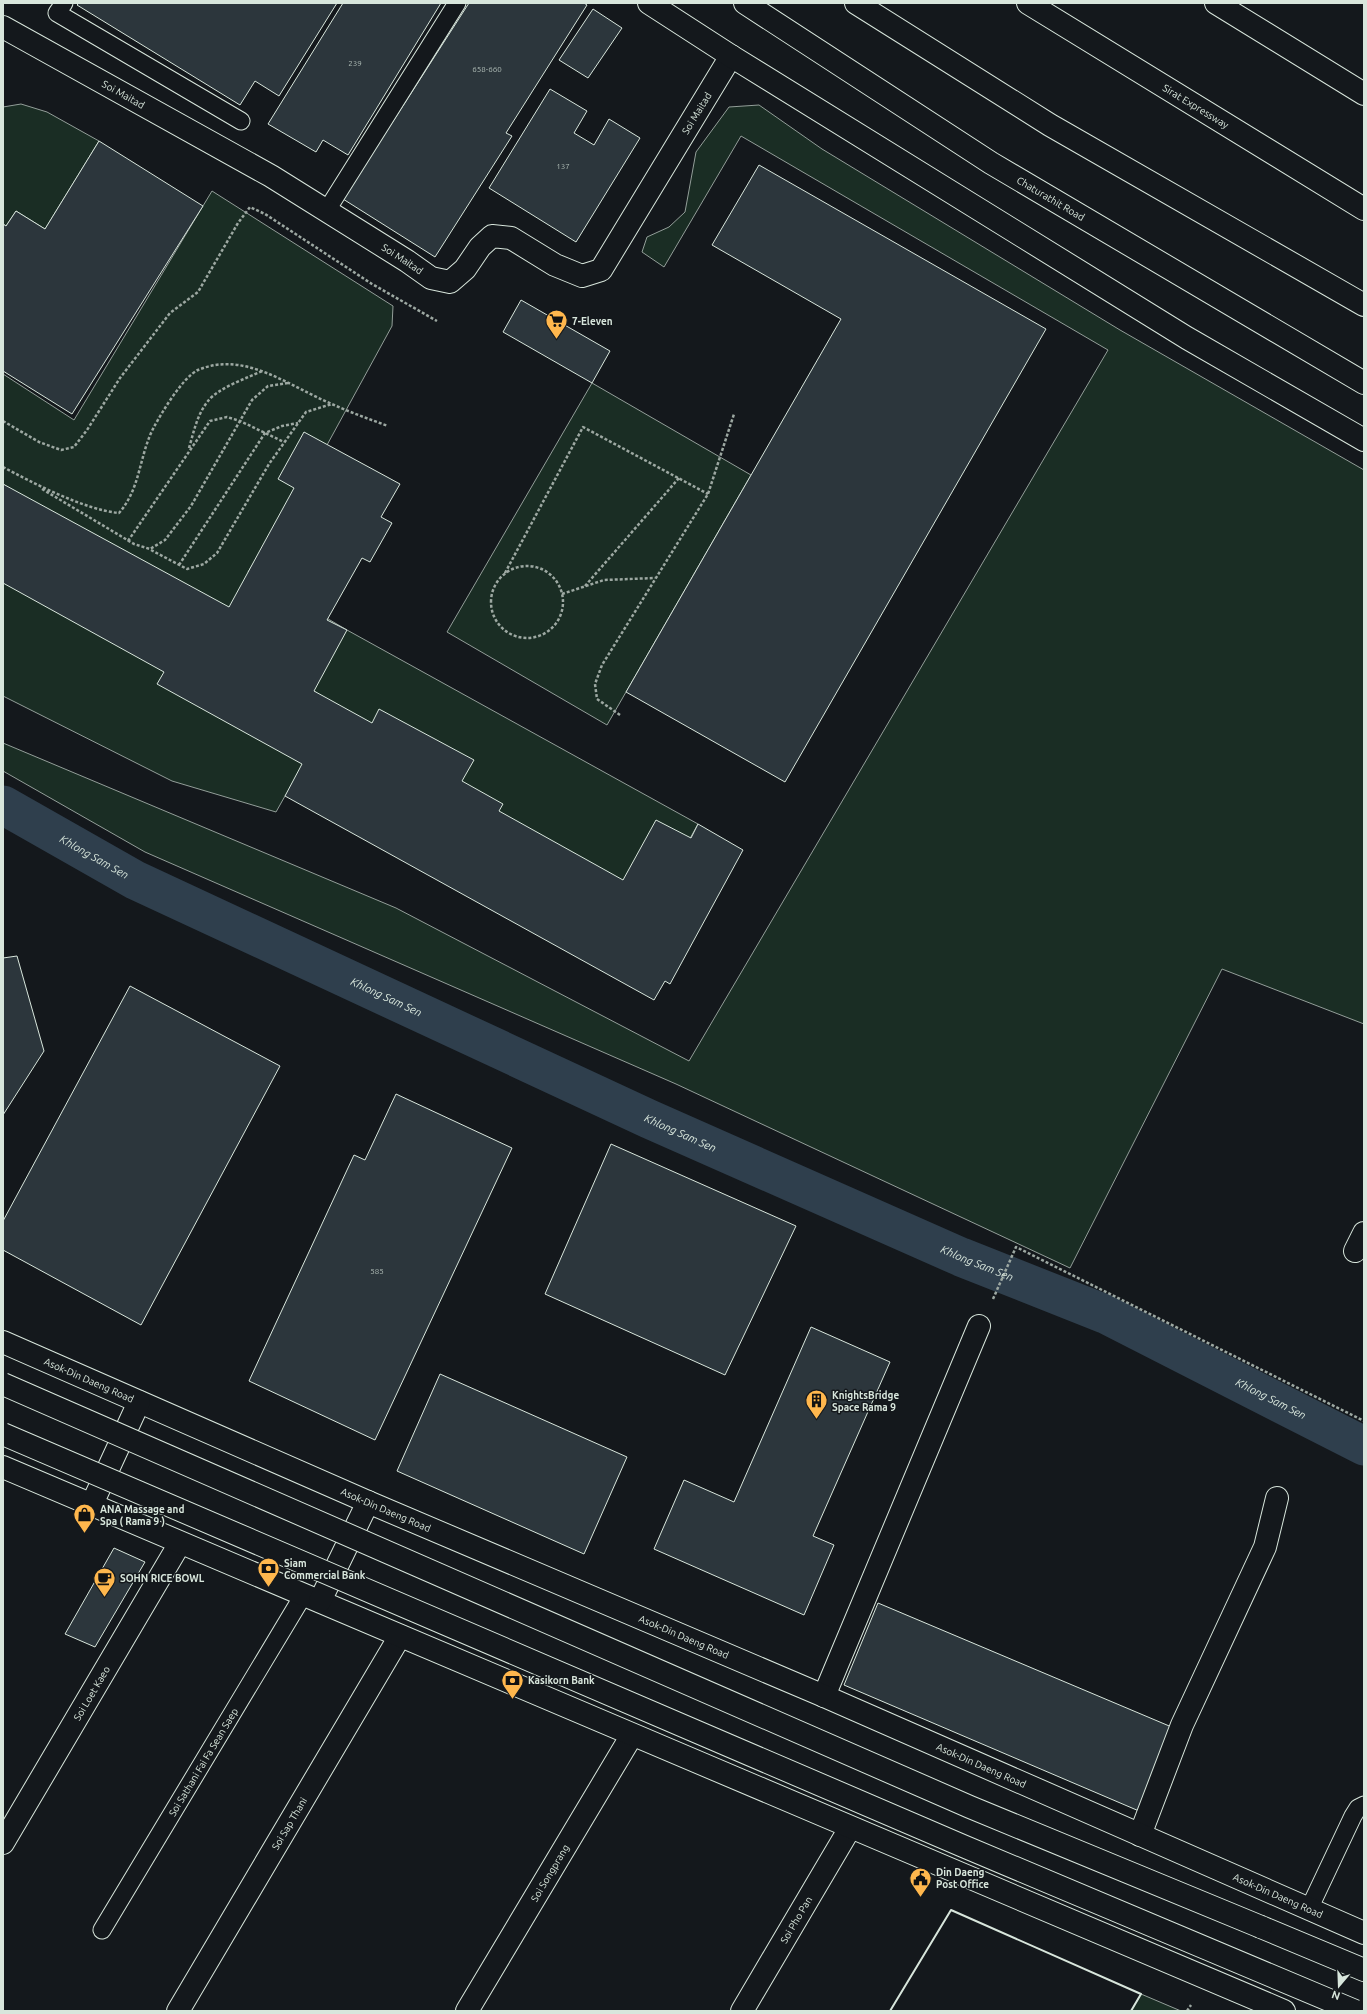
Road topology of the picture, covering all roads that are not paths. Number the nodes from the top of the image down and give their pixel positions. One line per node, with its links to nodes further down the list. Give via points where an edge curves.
1 (64, 3): 11 (lane, via 57,13)
2 (457, 3): 13 (lane)
3 (649, 3): 9 (main road)
4 (745, 3): 15 (main road, Chaturathit Road, via 991,163)
5 (856, 3): 14 (main road, via 1050,125)
6 (1028, 3): 12 (main road, Sirat Expressway)
7 (1216, 3): 10 (main road)
8 (3, 27): 13 (main road, Soi Maitad, via 271,176)
9 (731, 56): 13 (main road, Soi Maitad, via 601,270 582,276 555,265 511,238 492,236 480,247 465,269 450,282 431,278); 16 (main road, via 1187,338)
10 (1364, 94)
11 (241, 121)
12 (1364, 209)
13 (327, 210)
14 (1364, 305)
15 (1364, 383)
16 (1364, 440)
17 (979, 1326): 29 (main road)
18 (3, 1342): 20 (main road, Asok-Din Daeng Road)
19 (3, 1384): 38 (main road, bridge, via 970,1807)
20 (139, 1402): 24 (main road, Asok-Din Daeng Road); 25 (main road)
21 (3, 1434): 43 (main road, bridge, via 963,1846)
22 (3, 1467): 25 (main road)
23 (1277, 1498): 33 (main road, via 1265,1547 1182,1725)
24 (368, 1502): 27 (main road); 29 (main road, Asok-Din Daeng Road)
25 (92, 1504): 26 (main road)
26 (180, 1543): 27 (main road); 34 (main road, Soi Loet Kaeo)
27 (312, 1598): 28 (main road); 36 (lane, Soi Sathani Fai Fa Sean Saep)
28 (400, 1636): 30 (main road); 39 (main road, Soi Sap Thani)
29 (824, 1696): 33 (main road, Asok-Din Daeng Road)
30 (632, 1735): 32 (main road); 40 (main road, Soi Songprang)
31 (1364, 1805): 35 (lane, via 1358,1808 1353,1816)
32 (850, 1828): 41 (main road, Soi Pho Pan); 42 (main road)
33 (1140, 1835): 35 (main road, Asok-Din Daeng Road)
34 (3, 1844)
35 (1309, 1909): 37 (main road, Asok-Din Daeng Road)
36 (102, 1930)
37 (1364, 1933)
38 (1364, 1970)
39 (178, 2011)
40 (467, 2011)
41 (742, 2011)
42 (1284, 2011)
43 (1356, 2011)

